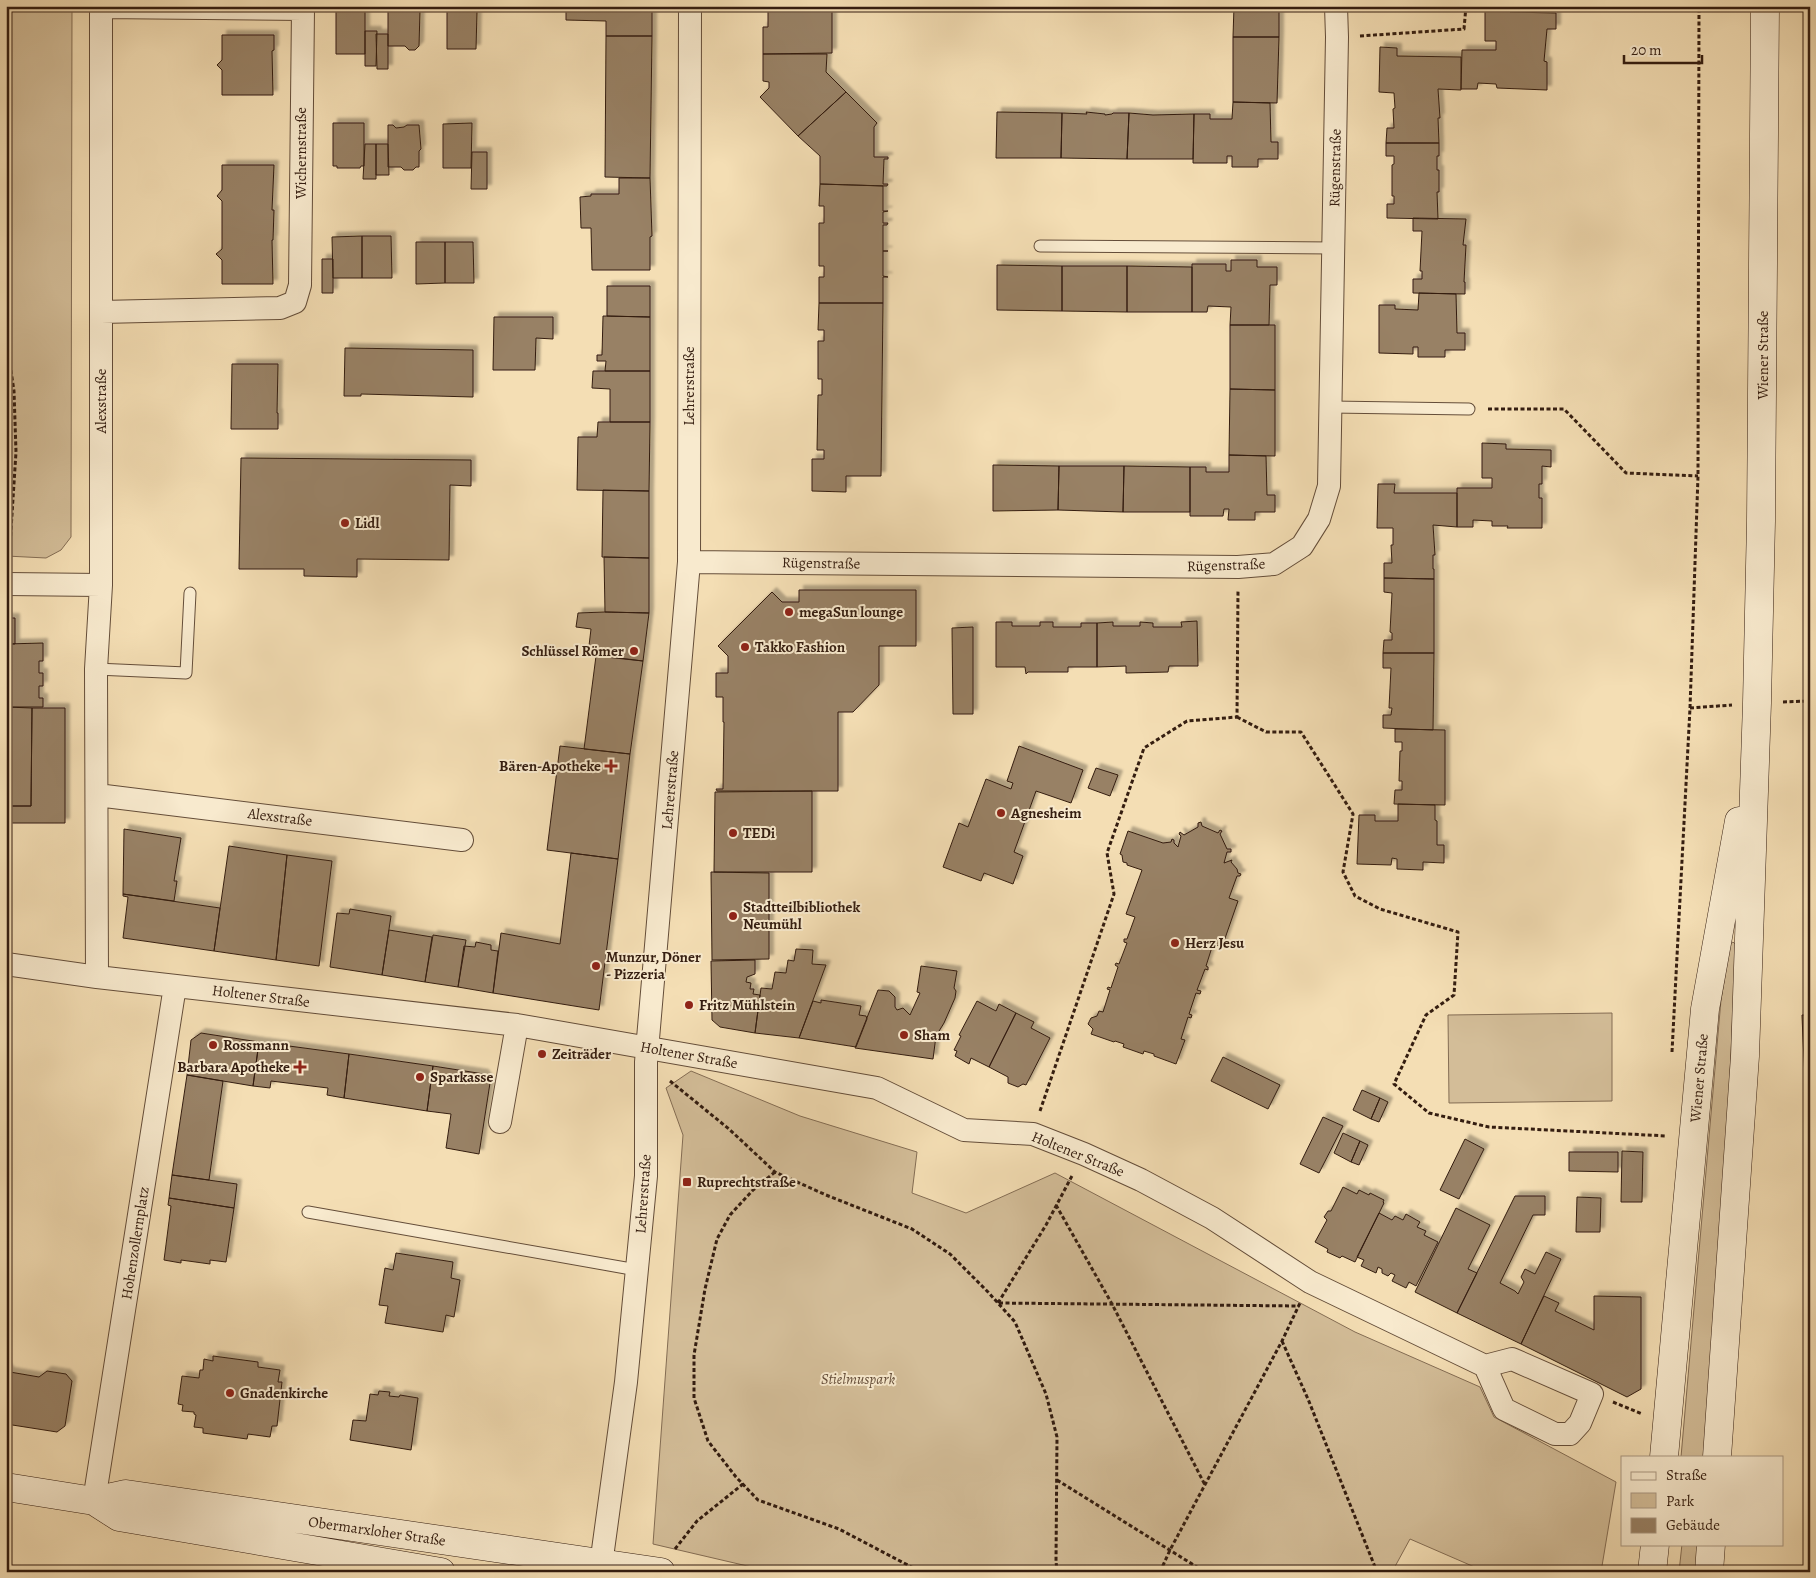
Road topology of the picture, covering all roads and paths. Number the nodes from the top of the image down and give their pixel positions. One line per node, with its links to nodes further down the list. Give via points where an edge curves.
1 (690, 6): 15 (street, Lehrerstraße)
2 (1336, 6): 7 (street, Rügenstraße)
3 (1466, 6): 7 (path, via 1464,29)
4 (1699, 6): 14 (path)
5 (1765, 6): 21 (street, Wiener Straße)
6 (101, 7): 10 (street, Alexstraße); 10 (street, Wichernstraße, via 303,10 300,285 295,302 280,308)
7 (1337, 38): 9 (street, Rügenstraße)
8 (1040, 246): 9 (lane)
9 (1334, 248): 12 (street, Rügenstraße)
10 (100, 312): 18 (street, Alexstraße)
11 (6, 338): 17 (path, via 14,391 16,452)
12 (1331, 407): 13 (lane); 16 (street, Rügenstraße, via 1329,486 1320,519 1302,546 1274,564)
13 (1470, 409): 14 (path, via 1564,409 1626,474)
14 (1698, 476): 22 (path)
15 (689, 562): 16 (street, Rügenstraße); 30 (street, Lehrerstraße)
16 (1238, 567): 23 (path)
17 (7, 584): 18 (street)
18 (101, 585): 20 (street, Alexstraße)
19 (190, 593): 20 (lane, via 186,673)
20 (96, 669): 24 (street, Alexstraße)
21 (1757, 703): 22 (path); 47 (street, Wiener Straße, via 1740,818 1705,1009); 49 (street, Wiener Straße, via 1745,1056)
22 (1690, 708): 31 (path)
23 (1237, 716): 33 (path, via 1187,721 1144,748 1107,853 1114,894); 34 (path, via 1266,732 1302,732 1352,814 1343,872 1355,896 1380,909 1458,932 1454,995 1426,1015 1394,1084 1429,1113 1490,1127 1667,1136)
24 (97, 795): 25 (street, Alexstraße); 27 (street, Alexstraße)
25 (462, 840)
26 (6, 964): 27 (street, Holtener Straße)
27 (98, 977): 28 (street, Holtener Straße)
28 (175, 986): 29 (street, Holtener Straße); 54 (street, Hohenzollernplatz)
29 (517, 1025): 30 (street, Holtener Straße); 32 (street)
30 (647, 1055): 33 (street, Holtener Straße, via 877,1088 964,1130); 36 (path); 39 (street, Lehrerstraße, via 646,1176)
31 (1672, 1056)
32 (500, 1122)
33 (1032, 1134): 35 (street, Holtener Straße)
34 (1666, 1146)
35 (1084, 1154): 37 (path); 40 (street, Holtener Straße, via 1212,1218)
36 (775, 1172): 41 (path, via 912,1229 950,1254); 51 (path, via 730,1215 717,1239 694,1355 694,1398 708,1441)
37 (1056, 1205): 41 (path); 42 (path)
38 (308, 1212): 39 (lane)
39 (637, 1270): 58 (street, Lehrerstraße, via 626,1382)
40 (1310, 1282): 43 (path); 45 (street, Holtener Straße)
41 (998, 1303): 42 (path); 50 (path, via 1015,1322 1046,1394 1057,1437)
42 (1112, 1304): 43 (path); 52 (path)
43 (1299, 1306): 44 (path)
44 (1282, 1341): 52 (path); 65 (path)
45 (1485, 1366): 46 (street, via 1512,1359); 46 (street, via 1504,1409 1555,1434 1570,1434 1580,1423)
46 (1592, 1394): 47 (path)
47 (1667, 1424): 48 (street, Wiener Straße)
48 (1664, 1456)
49 (1717, 1456)
50 (1057, 1480): 57 (path); 62 (path)
51 (742, 1484): 59 (path, via 697,1522); 61 (path, via 758,1500 839,1529)
52 (1205, 1486): 57 (path)
53 (6, 1487): 54 (street, Obermarxloher Straße)
54 (94, 1501): 58 (street, Obermarxloher Straße, via 126,1494); 60 (street, Obermarxloher Straße, via 119,1517)
55 (1655, 1546): 66 (street)
56 (1711, 1546): 67 (street)
57 (1170, 1550): 63 (path); 64 (path)
58 (601, 1567): 59 (street, Obermarxloher Straße)
59 (659, 1571)
60 (441, 1572)
61 (921, 1572)
62 (1057, 1572)
63 (1160, 1572)
64 (1205, 1572)
65 (1377, 1572)
66 (1652, 1572)
67 (1709, 1572)

